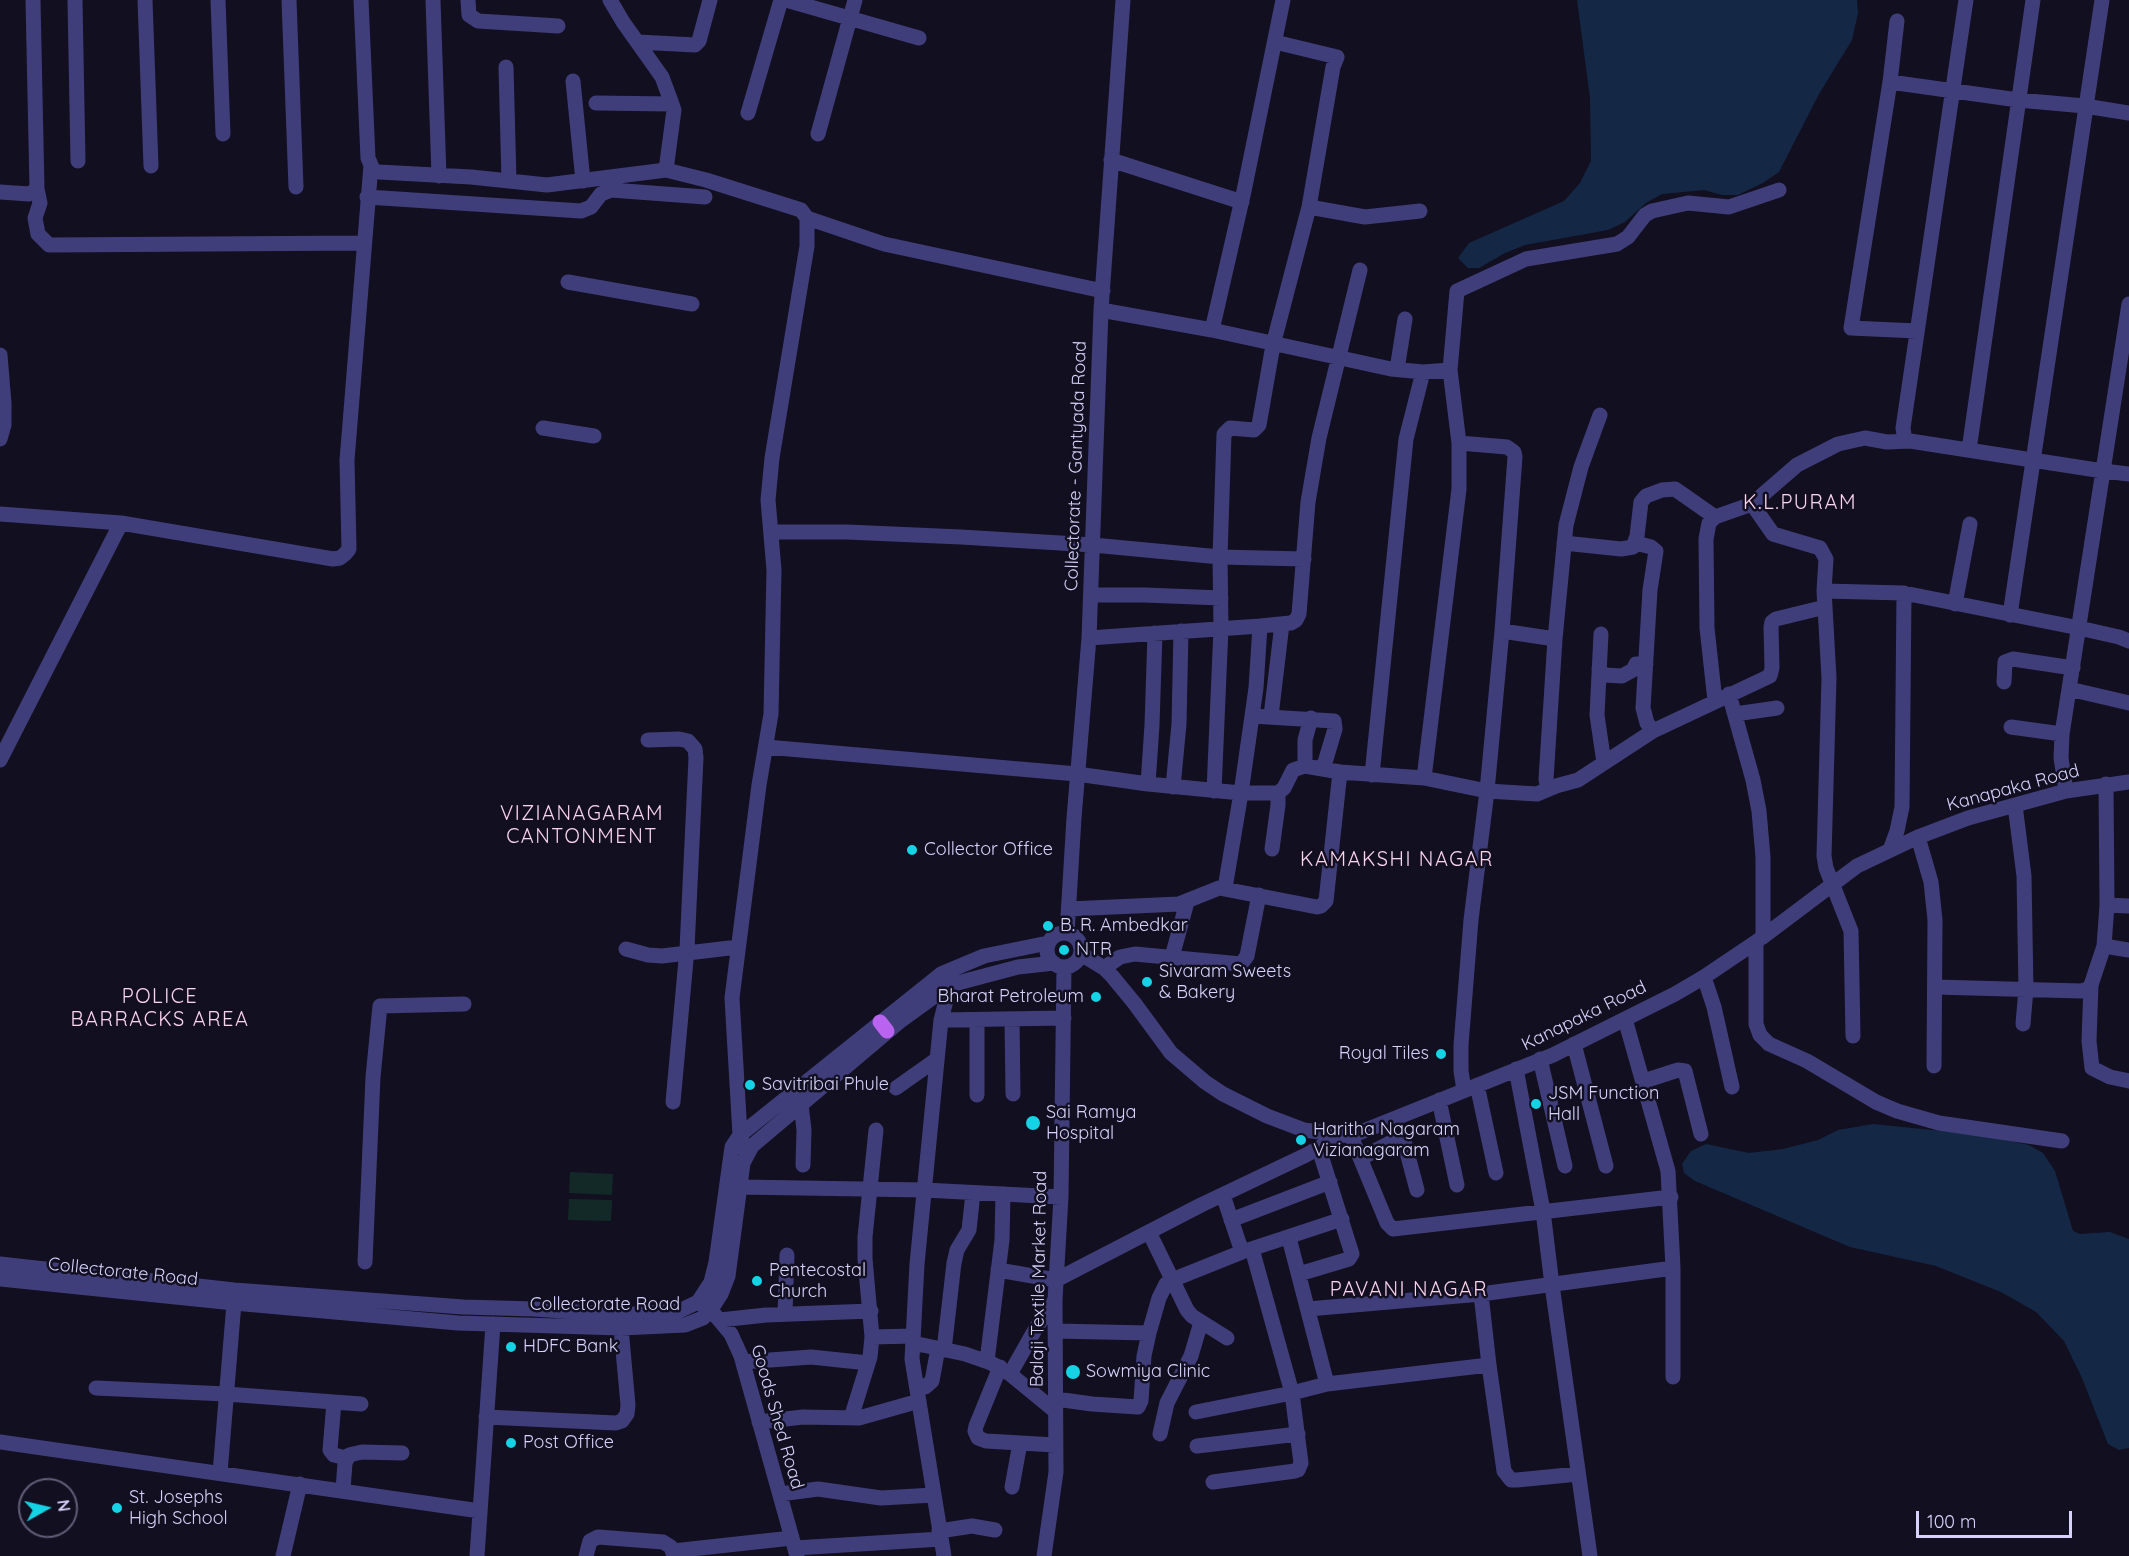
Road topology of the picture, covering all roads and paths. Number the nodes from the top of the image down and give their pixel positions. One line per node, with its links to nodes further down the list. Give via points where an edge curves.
1 (33, 0): 46 (street)
2 (75, 0): 38 (street)
3 (145, 0): 39 (street)
4 (218, 0): 35 (street)
5 (289, 0): 45 (street)
6 (361, 0): 40 (street)
7 (433, 0): 42 (street)
8 (468, 0): 21 (street, via 469,15 478,21)
9 (610, 0): 23 (street)
10 (710, 0): 23 (street, via 695,45)
11 (781, 0): 34 (street)
12 (786, 0): 19 (street)
13 (855, 0): 19 (street)
14 (1123, 0): 37 (street, Collectorate - Gantyada Road)
15 (1283, 0): 24 (street)
16 (1966, 0): 28 (street)
17 (2033, 0): 29 (street)
18 (2102, 0): 32 (street)
19 (850, 19): 22 (street); 36 (street)
20 (1897, 21): 27 (street)
21 (558, 26)
22 (919, 38)
23 (638, 42): 31 (street, via 662,77)
24 (1275, 42): 51 (street); 52 (street, via 1337,57)
25 (506, 67): 43 (street)
26 (573, 81): 44 (street)
27 (1890, 82): 28 (street); 64 (street, via 1851,328)
28 (1952, 90): 29 (street); 64 (street)
29 (2018, 100): 32 (street); 77 (street)
30 (596, 103): 31 (street)
31 (672, 104): 41 (street)
32 (2085, 106): 33 (street); 78 (street)
33 (2129, 113)
34 (748, 114)
35 (223, 134)
36 (818, 134)
37 (1111, 160): 51 (street); 58 (street, Collectorate - Gantyada Road)
38 (78, 161)
39 (151, 165)
40 (370, 165): 42 (street, via 379,172); 50 (street)
41 (666, 170): 44 (street); 54 (street, via 801,210)
42 (440, 176): 43 (street)
43 (508, 181): 44 (street, via 547,185)
44 (583, 181)
45 (296, 187)
46 (37, 189): 48 (street, via 29,194); 55 (street, via 38,234 49,244)
47 (1779, 190): 69 (street, via 1729,207 1688,202 1652,211 1617,244 1526,259 1458,290)
48 (0, 192)
49 (705, 197): 50 (street, via 611,190 581,211)
50 (367, 198): 55 (street)
51 (1242, 202): 63 (street)
52 (1308, 207): 53 (street, via 1365,217); 65 (street)
53 (1420, 211)
54 (807, 218): 58 (street, via 884,244); 86 (street, via 807,246 772,458 768,500)
55 (363, 243): 84 (street, via 347,460 349,549 345,554 333,559)
56 (1360, 270): 67 (street)
57 (567, 282): 59 (street)
58 (1103, 291): 61 (street, Collectorate - Gantyada Road)
59 (692, 304)
60 (2129, 304): 79 (street)
61 (1101, 310): 63 (street); 89 (street, Collectorate - Gantyada Road)
62 (1405, 319): 68 (street)
63 (1212, 330): 65 (street)
64 (1917, 331): 75 (street, via 1903,428)
65 (1273, 345): 67 (street); 90 (street, via 1258,427 1229,429 1224,434)
66 (0, 355): 74 (street, via 4,403)
67 (1338, 356): 68 (street); 91 (street, via 1308,502)
68 (1395, 369): 70 (street)
69 (1450, 370): 70 (street); 76 (street)
70 (1423, 372): 134 (street, via 1406,439)
71 (1600, 414): 87 (street, via 1581,467)
72 (543, 428): 73 (street)
73 (594, 436)
74 (0, 439)
75 (1905, 441): 77 (street); 81 (street, via 1865,438 1838,444 1797,465)
76 (1459, 443): 104 (street, via 1508,447 1515,456); 135 (street, via 1455,534)
77 (1969, 450): 78 (street)
78 (2032, 460): 79 (street); 98 (street)
79 (2103, 471): 80 (street); 102 (street)
80 (2129, 474)
81 (1752, 504): 83 (street); 92 (street, via 1773,534 1820,548 1826,559)
82 (0, 514): 84 (street)
83 (1715, 517): 88 (street, via 1675,489 1662,490 1641,502); 116 (street, via 1706,539 1707,628)
84 (121, 523): 128 (street)
85 (1970, 524): 96 (street)
86 (771, 532): 89 (street, via 847,532); 127 (street, via 774,620)
87 (1564, 543): 88 (street, via 1630,549); 108 (street)
88 (1636, 543): 110 (street, via 1656,551)
89 (1093, 545): 90 (street); 94 (street, Collectorate - Gantyada Road)
90 (1220, 557): 91 (street); 95 (street)
91 (1304, 559): 99 (street, via 1299,614 1294,622)
92 (1824, 591): 93 (street); 97 (street)
93 (1904, 593): 96 (street); 149 (street, via 1902,807)
94 (1091, 595): 95 (street); 107 (street, Collectorate - Gantyada Road)
95 (1221, 598): 101 (street)
96 (1954, 604): 98 (street)
97 (1825, 608): 115 (street, via 1776,619 1771,627 1772,673); 150 (street, via 1829,678 1824,856)
98 (2010, 615): 102 (street)
99 (1282, 624): 100 (street); 121 (street)
100 (1260, 626): 101 (street); 120 (street)
101 (1221, 628): 103 (street); 142 (street)
102 (2079, 628): 109 (street); 111 (street)
103 (1181, 631): 105 (street); 139 (street)
104 (1502, 631): 108 (street); 141 (street)
105 (1155, 633): 107 (street); 137 (street)
106 (1601, 634): 112 (street)
107 (1089, 638): 133 (street, Collectorate - Gantyada Road)
108 (1555, 639): 140 (street)
109 (2129, 641)
110 (1646, 664): 112 (street, via 1636,664 1622,676 1604,675); 124 (street, via 1643,708)
111 (2073, 668): 113 (street, via 2008,660); 114 (street)
112 (1599, 669): 129 (street, via 1597,715)
113 (2004, 682)
114 (2069, 689): 117 (street); 125 (street)
115 (1729, 694): 116 (street); 119 (street)
116 (1714, 701): 124 (street)
117 (2129, 703)
118 (1778, 708): 119 (street)
119 (1735, 714): 158 (street, via 1759,811 1764,857)
120 (1252, 716): 121 (street); 144 (street)
121 (1271, 716): 122 (street)
122 (1311, 718): 130 (street, via 1305,740); 131 (street, via 1330,719 1335,724)
123 (2011, 727): 125 (street)
124 (1653, 731): 129 (street)
125 (2062, 734): 143 (street)
126 (648, 740): 165 (street, via 684,740 695,749)
127 (766, 747): 133 (street); 161 (street)
128 (0, 760)
129 (1604, 763): 140 (street, via 1578,780)
130 (1305, 766): 131 (street); 145 (street, via 1293,770)
131 (1323, 770): 132 (street)
132 (1340, 772): 134 (street); 152 (street, via 1326,901 1317,907)
133 (1077, 774): 137 (street); 156 (street, Collectorate - Gantyada Road)
134 (1372, 775): 135 (street)
135 (1425, 778): 141 (street)
136 (2129, 782): 138 (street, Kanapaka Road)
137 (1148, 784): 139 (street)
138 (2106, 784): 143 (street, Kanapaka Road); 154 (street)
139 (1173, 787): 142 (street)
140 (1548, 789): 141 (street, via 1531,795)
141 (1486, 790): 194 (street, via 1461,1045 1461,1071)
142 (1214, 791): 144 (street)
143 (2066, 791): 146 (street, Kanapaka Road)
144 (1241, 793): 145 (street); 151 (street)
145 (1278, 793): 148 (street)
146 (2015, 805): 147 (street, Kanapaka Road); 175 (street, via 2024,876)
147 (1918, 837): 149 (street, Kanapaka Road); 174 (street, via 1933,898)
148 (1272, 849)
149 (1890, 850): 150 (street, Kanapaka Road, via 1857,866)
150 (1832, 885): 158 (street, Kanapaka Road); 184 (street, via 1851,931)
151 (1225, 888): 152 (street); 153 (street)
152 (1259, 895): 167 (street, via 1245,961 1235,964)
153 (1187, 902): 156 (street); 167 (street)
154 (2107, 905): 155 (street); 160 (street)
155 (2129, 906)
156 (1069, 909): 157 (street, Collectorate - Gantyada Road)
157 (1067, 933): 159 (street, via 1056,934); 166 (street, via 1077,938)
158 (1760, 940): 171 (street, Kanapaka Road); 204 (street, via 1756,1024 1769,1044 1807,1061 1876,1102 1908,1114 1939,1123)
159 (1048, 943): 163 (street); 168 (street, via 1048,954)
160 (2104, 946): 164 (street); 173 (street)
161 (738, 947): 165 (street); 203 (street, via 732,998)
162 (626, 949): 165 (street, via 648,955)
163 (1012, 950): 169 (street); 183 (street, via 984,956 942,974)
164 (2129, 950)
165 (687, 954): 198 (street)
166 (1081, 954): 168 (street, via 1075,963); 170 (street)
167 (1172, 957): 170 (street, via 1128,954)
168 (1059, 965): 169 (street); 177 (street, Balaji Textile Market Road)
169 (1018, 967): 172 (street)
170 (1104, 968): 201 (street, via 1171,1053 1223,1094 1305,1130)
171 (1704, 978): 179 (street, Kanapaka Road); 192 (street)
172 (950, 985): 180 (street); 183 (street)
173 (2091, 985): 175 (street, via 2081,991); 191 (street, via 2092,1068)
174 (1935, 987): 175 (street); 188 (street)
175 (2026, 989): 182 (street)
176 (464, 1004): 230 (street, via 380,1006)
177 (1064, 1018): 178 (street); 221 (street, Balaji Textile Market Road)
178 (1012, 1019): 181 (street); 195 (street)
179 (1625, 1019): 185 (street, Kanapaka Road); 190 (street)
180 (941, 1020): 181 (street); 186 (street)
181 (977, 1020): 196 (street)
182 (2023, 1024)
183 (884, 1027): 199 (street); 203 (street)
184 (1852, 1036)
185 (1574, 1044): 187 (street, Kanapaka Road); 210 (street)
186 (937, 1059): 193 (street); 216 (street)
187 (1540, 1059): 189 (street, Kanapaka Road); 209 (street)
188 (1934, 1066)
189 (1516, 1069): 194 (street, Kanapaka Road); 223 (street)
190 (1644, 1081): 202 (street, via 1685,1071); 222 (street, via 1666,1158)
191 (2129, 1081)
192 (1732, 1087)
193 (896, 1088)
194 (1470, 1088): 197 (street, Kanapaka Road); 211 (street)
195 (1013, 1094)
196 (977, 1095)
197 (1439, 1100): 201 (street, Kanapaka Road); 213 (street)
198 (673, 1102)
199 (801, 1104): 206 (street, via 752,1146); 208 (street)
200 (876, 1130): 215 (street)
201 (1355, 1133): 205 (street, Kanapaka Road); 207 (street)
202 (1701, 1134)
203 (740, 1135): 206 (street); 243 (street, Collectorate Road, via 732,1148)
204 (2062, 1141)
205 (1319, 1149): 212 (street); 220 (street, Kanapaka Road)
206 (747, 1155): 214 (street)
207 (1361, 1158): 217 (street, via 1394,1141 1404,1141); 223 (street, via 1387,1223 1393,1229)
208 (803, 1165)
209 (1565, 1166)
210 (1606, 1166)
211 (1496, 1173)
212 (1330, 1182): 224 (street); 225 (street)
213 (1457, 1185)
214 (740, 1187): 215 (street); 243 (street, via 728,1275)
215 (871, 1189): 216 (street); 244 (street, via 865,1259)
216 (924, 1190): 218 (street); 253 (street)
217 (1417, 1190)
218 (973, 1193): 219 (street); 254 (street, via 969,1230 954,1263)
219 (1004, 1194): 221 (street); 233 (street)
220 (1223, 1195): 225 (street); 226 (street, Kanapaka Road)
221 (1061, 1197): 236 (street, Balaji Textile Market Road)
222 (1671, 1197): 223 (street); 232 (street)
223 (1543, 1211): 238 (street)
224 (1342, 1219): 227 (street); 234 (street, via 1352,1257)
225 (1231, 1220): 228 (street)
226 (1149, 1232): 236 (street, Kanapaka Road); 237 (street)
227 (1289, 1238): 228 (street); 234 (street)
228 (1247, 1251): 237 (street); 262 (street)
229 (787, 1255): 245 (street)
230 (365, 1262)
231 (0, 1264): 243 (street, Collectorate Road, via 245,1291 473,1308 621,1315)
232 (1672, 1268): 238 (street); 259 (street)
233 (998, 1270): 236 (street); 258 (street)
234 (1299, 1274): 242 (street)
235 (0, 1279): 241 (street, Collectorate Road)
236 (1056, 1280): 240 (street, Balaji Textile Market Road)
237 (1172, 1280): 246 (street, via 1187,1310); 250 (street, via 1162,1288)
238 (1552, 1285): 239 (street); 281 (street)
239 (1481, 1294): 242 (street); 257 (street)
240 (1055, 1300): 249 (street, Balaji Textile Market Road); 258 (street, via 1036,1328)
241 (234, 1303): 247 (street, Collectorate Road); 263 (street)
242 (1308, 1309): 260 (street)
243 (709, 1311): 245 (street); 248 (street, Collectorate Road, via 703,1318 685,1325); 255 (street, Goods Shed Road, via 731,1334)
244 (871, 1311): 245 (street); 251 (street)
245 (785, 1314)
246 (1201, 1322): 252 (street); 272 (street, via 1191,1356 1167,1403)
247 (493, 1324): 248 (street, Collectorate Road); 269 (street)
248 (621, 1328): 269 (street, via 628,1405 620,1422)
249 (1055, 1331): 250 (street); 267 (street, Balaji Textile Market Road)
250 (1149, 1333): 267 (street, via 1142,1401 1138,1407)
251 (872, 1336): 253 (street); 256 (street)
252 (1227, 1338)
253 (913, 1340): 254 (street); 264 (street)
254 (941, 1349): 258 (street); 264 (street, via 932,1381)
255 (743, 1362): 256 (street, via 811,1358); 271 (street, Goods Shed Road)
256 (868, 1363): 270 (street)
257 (1489, 1365): 260 (street); 281 (street, via 1507,1477 1517,1480)
258 (999, 1367): 267 (street); 275 (street, via 981,1409 976,1435 986,1441)
259 (1673, 1377)
260 (1327, 1384): 262 (street)
261 (96, 1388): 263 (street)
262 (1292, 1393): 268 (street); 273 (street)
263 (226, 1394): 265 (street); 280 (street)
264 (918, 1395): 270 (street, via 879,1413); 287 (street)
265 (334, 1402): 266 (street); 279 (street, via 330,1450)
266 (361, 1404)
267 (1056, 1405): 276 (street, Balaji Textile Market Road)
268 (1196, 1412)
269 (486, 1417): 288 (street)
270 (851, 1418): 271 (street)
271 (759, 1422): 286 (street, Goods Shed Road)
272 (1160, 1434)
273 (1298, 1434): 277 (street); 282 (street, via 1299,1470)
274 (0, 1442): 280 (street)
275 (1020, 1443): 276 (street); 284 (street)
276 (1055, 1444): 297 (street, Balaji Textile Market Road, via 1056,1472)
277 (1197, 1446)
278 (402, 1453): 279 (street, via 362,1452)
279 (346, 1458): 285 (street)
280 (220, 1473): 283 (street)
281 (1578, 1474): 298 (street)
282 (1213, 1482)
283 (300, 1484): 285 (street); 293 (street)
284 (1012, 1487)
285 (343, 1490): 288 (street)
286 (780, 1494): 287 (street, via 818,1489 880,1498); 291 (street, Goods Shed Road)
287 (934, 1495): 290 (street)
288 (480, 1511): 294 (street)
289 (995, 1530): 290 (street, via 972,1526)
290 (940, 1535): 291 (street); 296 (street)
291 (795, 1547): 292 (street)
292 (674, 1553): 295 (street, via 663,1542 598,1537 590,1541)
293 (283, 1556)
294 (477, 1556)
295 (586, 1556)
296 (944, 1556)
297 (1044, 1556)
298 (1590, 1556)

